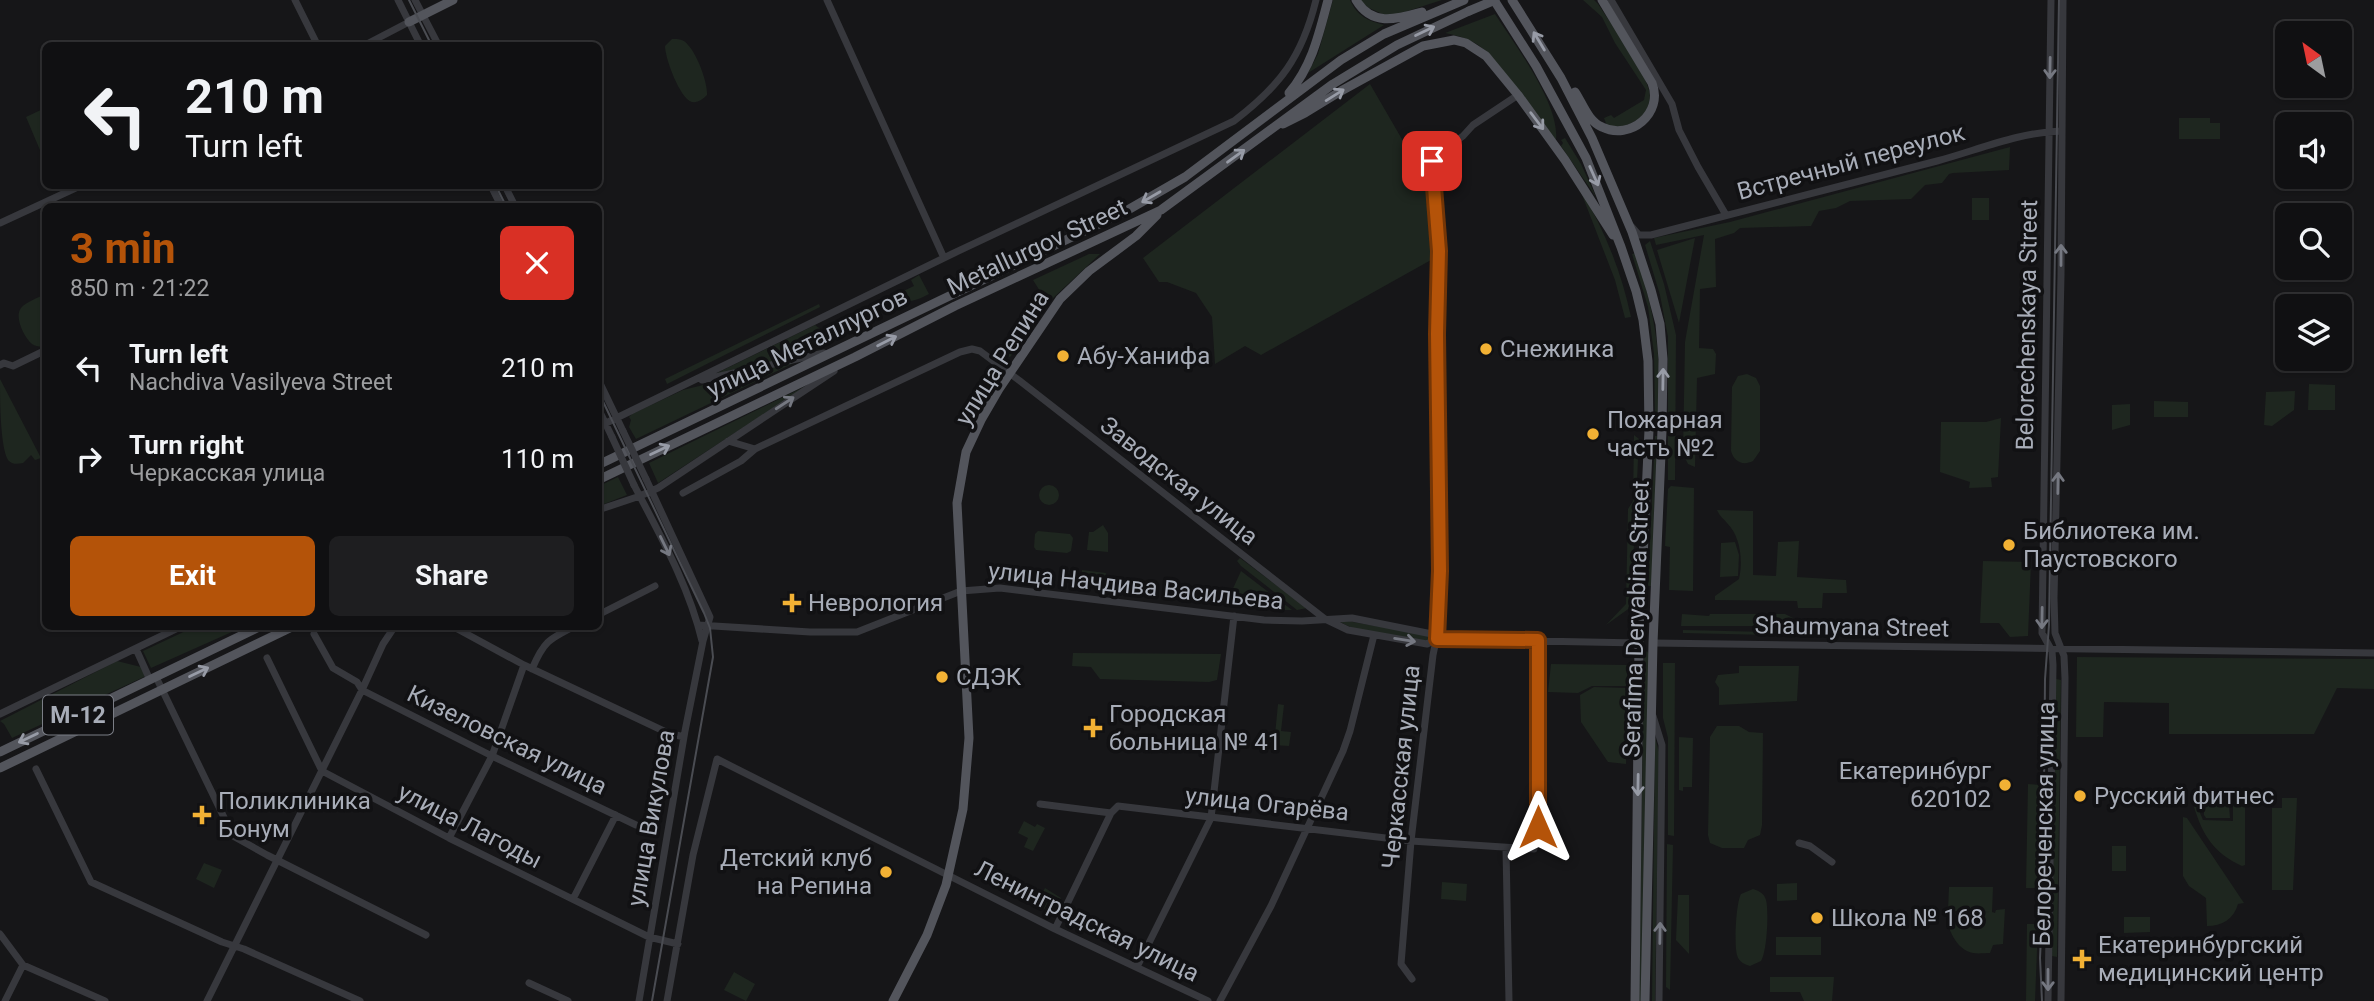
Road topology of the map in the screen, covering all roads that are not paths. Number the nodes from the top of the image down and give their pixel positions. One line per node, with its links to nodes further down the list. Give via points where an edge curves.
1 (295, 0): 18 (street)
2 (398, 0): 17 (street)
3 (415, 0): 16 (street)
4 (453, 0): 16 (main road)
5 (827, 0): 40 (street)
6 (1316, 0): 40 (street, улица Металлургов, via 1298,54 1269,93 1234,121)
7 (1328, 0): 24 (main road, via 1306,70)
8 (1356, 0): 9 (main road, via 1369,15 1388,20)
9 (1464, 0): 24 (main road, улица Металлургов, via 1367,43)
10 (1495, 0): 25 (main road, Metallurgov Street, one-way to 10, bridge, via 1376,57); 38 (main road, Serafima Deryabina Street, one-way to 38, via 1581,148)
11 (1602, 0): 22 (main road, via 1652,83 1651,109 1635,127 1607,129 1591,118)
12 (1611, 0): 33 (street, via 1672,104 1679,130)
13 (2050, 0): 26 (street, Belorechenskaya Street, one-way to 26)
14 (2063, 0): 27 (street, Belorechenskaya Street)
15 (1514, 2): 22 (main road, one-way to 15)
16 (424, 15): 17 (main road); 21 (street)
17 (409, 22): 19 (street); 20 (street)
18 (316, 42)
19 (371, 42)
20 (419, 42)
21 (437, 42)
22 (1561, 78): 34 (main road, Serafima Deryabina Street)
23 (1518, 95): 25 (main road, one-way to 23, via 1409,52 1446,41 1466,43 1479,51); 38 (main road, one-way to 38); 73 (street, Черкасская улица, via 1473,125 1432,161 1439,251)
24 (1267, 114): 28 (main road, улица Металлургов)
25 (1275, 127): 32 (main road, Metallurgov Street, one-way to 25)
26 (2049, 131): 27 (street, Встречный переулок); 33 (street, Встречный переулок); 78 (street, Belorechenskaya Street, one-way to 78, via 2042,633)
27 (2062, 131): 79 (street, Belorechenskaya Street, one-way to 27, via 2055,633 2054,598)
28 (1208, 160): 32 (main road, улица Репина); 41 (main road, улица Металлургов, one-way to 41, via 1126,211)
29 (74, 189): 30 (street)
30 (43, 203)
31 (42, 204): 35 (street)
32 (1161, 211): 43 (main road, Metallurgov Street, one-way to 32); 45 (main road, улица Репина, via 1060,299)
33 (1726, 215): 36 (street, Встречный переулок)
34 (1628, 222): 36 (street, via 1636,233); 37 (main road, Serafima Deryabina Street)
35 (0, 223)
36 (1651, 236): 39 (street, via 1642,245)
37 (1635, 242): 38 (street); 39 (main road, Serafima Deryabina Street)
38 (1621, 246): 76 (main road, Serafima Deryabina Street, via 1643,320 1648,361)
39 (1640, 256): 77 (main road, Serafima Deryabina Street, one-way to 39, via 1663,359 1660,324)
40 (944, 258): 46 (street, улица Металлургов)
41 (838, 350): 46 (street); 52 (main road, улица Металлургов)
42 (42, 351): 44 (street, via 13,366)
43 (855, 357): 50 (street, one-way to 43); 53 (main road, Metallurgov Street, one-way to 43)
44 (0, 365)
45 (1009, 374): 51 (street, Заводская улица, via 980,351 960,352); 59 (main road, улица Репина, via 967,452 957,503); 62 (street, Заводская улица)
46 (690, 383): 48 (street, улица Металлургов)
47 (602, 387): 48 (street)
48 (617, 418): 49 (street, улица Металлургов); 54 (street, bridge)
49 (602, 425): 56 (street, улица Викулова, bridge)
50 (728, 441): 51 (street); 54 (street)
51 (755, 449): 55 (street, Заводская улица)
52 (602, 463)
53 (602, 478)
54 (651, 491): 56 (street); 64 (street, via 710,617)
55 (683, 493)
56 (640, 496): 57 (street); 63 (street, улица Викулова, one-way to 63)
57 (602, 509)
58 (655, 586): 60 (street)
59 (961, 591): 61 (street, улица Начдива Васильева, via 1031,590); 64 (street, улица Начдива Васильева, via 858,632); 107 (main road, улица Репина, via 969,738 963,809)
60 (602, 613)
61 (1234, 616): 62 (street, улица Начдива Васильева); 98 (street)
62 (1325, 619): 72 (street, улица Начдива Васильева); 73 (street, улица Начдива Васильева, via 1352,618 1432,634)
63 (698, 625): 64 (street, улица Начдива Васильева); 75 (street, улица Викулова)
64 (708, 626): 75 (street, улица Викулова)
65 (174, 630): 80 (street)
66 (253, 630): 84 (main road)
67 (285, 630): 85 (main road, one-way to 67)
68 (392, 630): 86 (street)
69 (459, 630): 83 (street)
70 (567, 630): 83 (street, via 548,640)
71 (314, 634): 86 (street, Кизеловская улица, via 333,668)
72 (1374, 635): 73 (street, улица Начдива Васильева, one-way to 73, via 1427,644); 100 (street, via 1350,731)
73 (1437, 639): 74 (street); 102 (street, Черкасская улица)
74 (1538, 640): 76 (street); 104 (street, улица Огарёва, via 1538,827 1534,849)
75 (702, 641): 89 (street, улица Викулова)
76 (1639, 643): 77 (main road); 130 (main road, Serafima Deryabina Street, one-way to 130)
77 (1653, 643): 78 (street, Shaumyana Street); 87 (main road, Serafima Deryabina Street)
78 (2050, 648): 79 (street, Shaumyana Street); 133 (street, Belorechenskaya Street, one-way to 133)
79 (2061, 648): 81 (street, Shaumyana Street); 134 (street, Белореченская улица, via 2065,681)
80 (136, 649): 84 (street); 88 (street)
81 (2374, 653)
82 (267, 658): 94 (street)
83 (528, 667): 89 (street); 91 (street)
84 (153, 679): 85 (street); 90 (main road, М-12, one-way to 90)
85 (162, 690): 92 (main road, М-12); 105 (street, via 233,836)
86 (362, 690): 91 (street, Кизеловская улица); 94 (street)
87 (1652, 710): 131 (main road, Serafima Deryabina Street); 132 (street, one-way to 87, via 1662,745)
88 (0, 714)
89 (684, 737): 112 (street, улица Викулова)
90 (0, 752)
91 (492, 756): 97 (street, Кизеловская улица); 101 (street)
92 (0, 768)
93 (36, 769): 114 (street, via 91,882)
94 (322, 771): 101 (street, улица Лагоды); 105 (street)
95 (1041, 804): 96 (street, улица Огарёва)
96 (1111, 813): 98 (street, улица Огарёва, via 1118,806); 109 (street)
97 (616, 815): 99 (street, Кизеловская улица); 108 (street, улица Викулова)
98 (1211, 818): 100 (street, улица Огарёва); 116 (street)
99 (636, 825)
100 (1308, 827): 102 (street, улица Огарёва); 128 (street)
101 (449, 838): 108 (street, улица Лагоды)
102 (1411, 841): 104 (street, улица Огарёва); 117 (street, Черкасская улица, via 1401,964)
103 (1799, 843): 106 (street)
104 (1506, 849): 129 (street)
105 (276, 860): 111 (street); 114 (street)
106 (1832, 862)
107 (949, 875): 109 (street, Ленинградская улица); 113 (street, Ленинградская улица, via 718,759 693,855); 126 (main road, улица Репина, via 928,935)
108 (573, 899): 112 (street, улица Лагоды)
109 (1055, 929): 116 (street, Ленинградская улица)
110 (0, 934): 115 (street)
111 (426, 935)
112 (649, 937): 113 (street, улица Лагоды); 124 (street, улица Викулова)
113 (678, 944): 125 (street)
114 (234, 946): 121 (street); 122 (street)
115 (23, 965): 119 (street); 120 (street)
116 (1137, 967): 127 (street, Ленинградская улица)
117 (1412, 979)
118 (529, 983): 123 (street)
119 (5, 1001)
120 (105, 1001)
121 (207, 1001)
122 (360, 1001)
123 (568, 1001)
124 (639, 1001)
125 (667, 1001)
126 (893, 1001)
127 (1209, 1001)
128 (1220, 1001)
129 (1509, 1001)
130 (1635, 1001)
131 (1645, 1001)
132 (1659, 1001)
133 (2048, 1001)
134 (2061, 1001)

